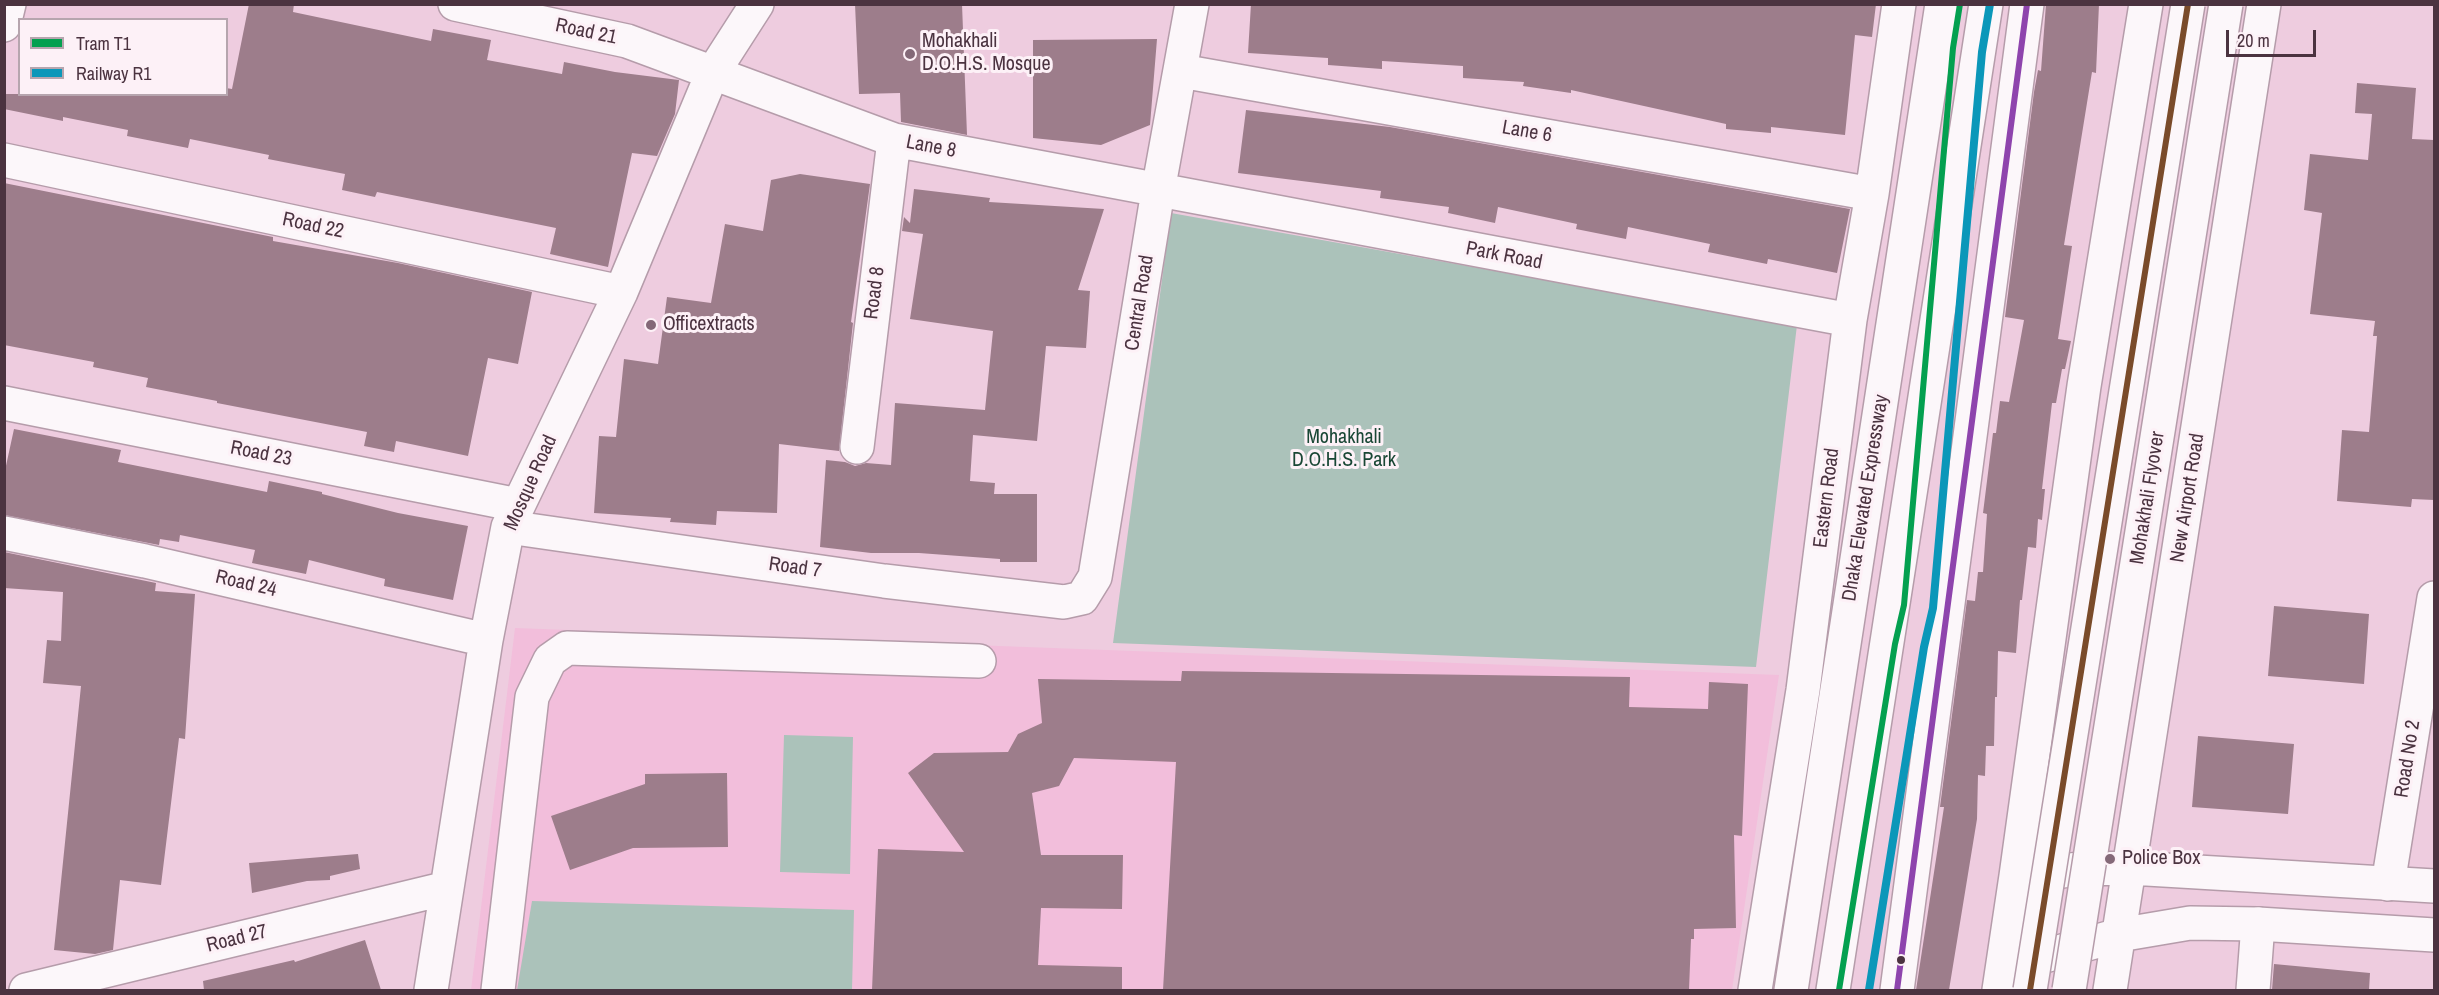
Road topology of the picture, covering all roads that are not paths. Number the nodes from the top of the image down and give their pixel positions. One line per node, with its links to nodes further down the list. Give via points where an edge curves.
1 (9, 4): 13 (main road)
2 (455, 4): 15 (main road, Road 21, via 627,41)
3 (758, 4): 15 (main road, Mosque Road)
4 (1192, 4): 14 (main road, Central Road)
5 (1899, 4): 19 (main road, Eastern Road)
6 (1942, 4): 43 (main road, Dhaka Elevated Expressway)
7 (1986, 4): 44 (main road)
8 (2027, 4): 45 (main road)
9 (2146, 4): 31 (main road, via 2084,386)
10 (2188, 4): 46 (main road, Mohakhali Flyover, bridge)
11 (2226, 4): 47 (main road, Mohakhali Flyover, bridge)
12 (2265, 4): 30 (main road, New Airport Road)
13 (4, 25)
14 (1181, 70): 18 (main road, Central Road); 19 (main road, Lane 6)
15 (712, 74): 16 (main road, Lane 8); 20 (main road, Mosque Road)
16 (894, 140): 18 (main road, Lane 8); 23 (main road, Road 8)
17 (4, 160): 20 (main road, Road 22)
18 (1158, 191): 21 (main road, Park Road); 26 (main road, Central Road, via 1095,577)
19 (1872, 194): 21 (main road, Eastern Road)
20 (621, 292): 24 (main road, Mosque Road)
21 (1850, 320): 42 (main road, Eastern Road, via 1803,690)
22 (4, 403): 24 (main road, Road 23)
23 (857, 447)
24 (513, 516): 26 (main road, Road 7, via 884,581 1064,602); 28 (main road, Mosque Road)
25 (4, 532): 28 (main road, Road 24)
26 (1082, 598)
27 (2434, 598): 32 (main road, Road No 2)
28 (486, 640): 34 (main road, Mosque Road)
29 (979, 662): 41 (main road, via 567,648 550,660 532,697)
30 (2130, 868): 31 (main road); 32 (main road); 36 (main road, New Airport Road)
31 (2016, 876): 38 (main road)
32 (2388, 884): 33 (main road)
33 (2434, 886)
34 (447, 888): 39 (main road, Road 27); 40 (main road, Mosque Road)
35 (2258, 924): 36 (main road, via 2190,923); 37 (main road); 49 (main road)
36 (2119, 935): 38 (main road); 48 (main road, New Airport Road)
37 (2434, 935)
38 (2000, 980)
39 (26, 990)
40 (431, 990)
41 (498, 990)
42 (1755, 990)
43 (1791, 990)
44 (1833, 990)
45 (1897, 990)
46 (2030, 990)
47 (2069, 990)
48 (2110, 990)
49 (2253, 990)

